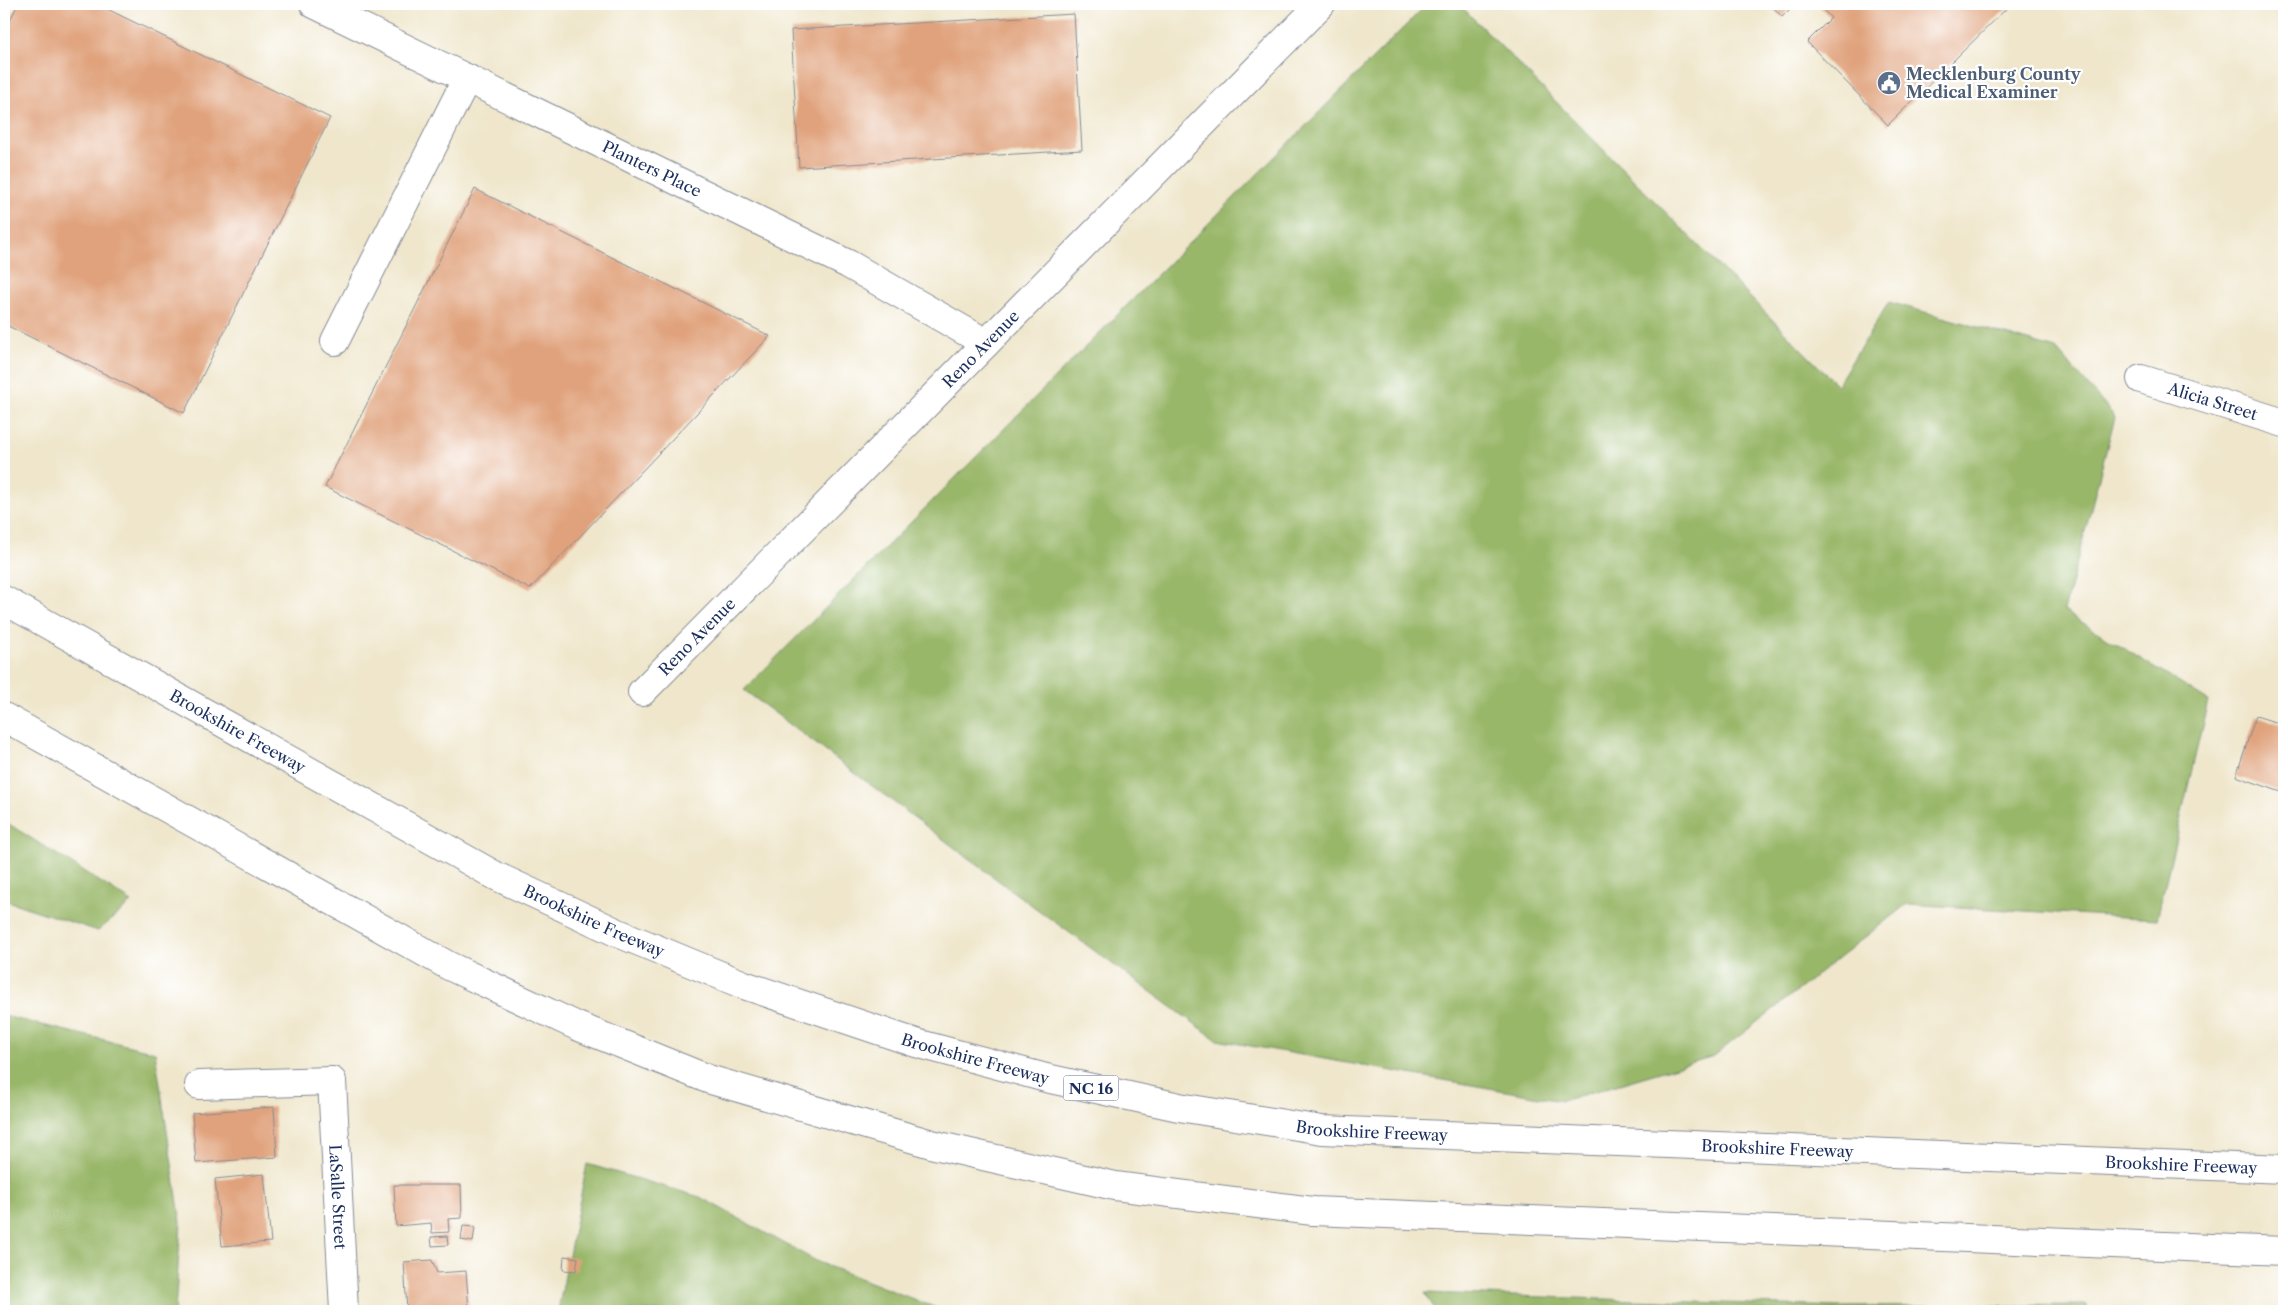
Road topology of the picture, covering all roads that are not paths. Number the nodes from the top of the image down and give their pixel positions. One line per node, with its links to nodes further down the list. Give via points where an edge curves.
1 (314, 4): 3 (main road, Planters Place)
2 (1320, 4): 5 (main road, Reno Avenue)
3 (467, 78): 4 (main road); 5 (main road, Planters Place, via 848,264)
4 (335, 341)
5 (986, 343): 9 (main road, Reno Avenue)
6 (2141, 379): 7 (main road, Alicia Street)
7 (2284, 423)
8 (4, 600): 12 (main road, Brookshire Freeway / NC 16, via 496,876 618,933 771,994 916,1043 1046,1078 1179,1107 1322,1130)
9 (642, 692)
10 (4, 717): 13 (main road, via 449,966 568,1022 708,1079 935,1145 1115,1186 1313,1211)
11 (199, 1085): 14 (main road, LaSalle Street, via 332,1082)
12 (2284, 1169)
13 (2284, 1250)
14 (344, 1311)

